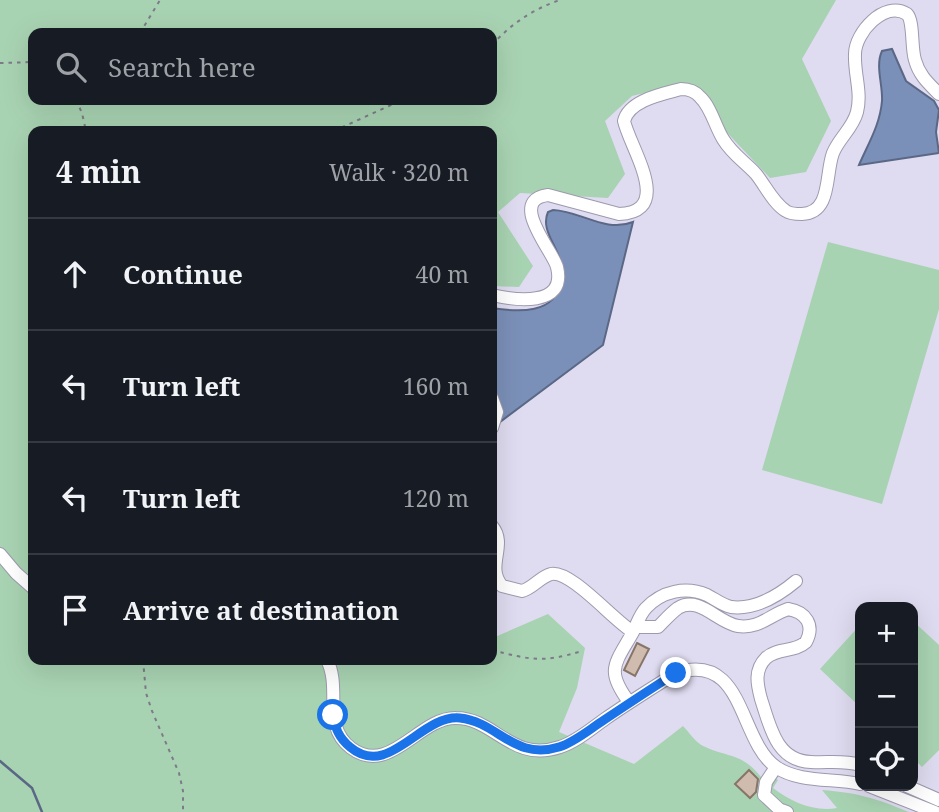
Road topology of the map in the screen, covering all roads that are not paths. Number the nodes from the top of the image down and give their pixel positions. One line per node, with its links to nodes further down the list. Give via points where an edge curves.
1 (939, 94): 2 (street, via 919,71 907,14 888,8 868,21 858,35 855,53 860,97 857,115 833,153 822,201 813,211 800,214 780,206 756,174 736,157 699,95 681,89 637,104 627,111 624,121 647,180 642,205 619,214 548,195 539,198 532,219 557,265 556,282 535,300)
2 (497, 296)
3 (497, 536): 5 (street)
4 (0, 554): 8 (street)
5 (497, 557)
6 (497, 577): 9 (street, via 502,586 522,591 550,575 562,575 619,623)
7 (796, 581): 9 (street, via 775,596 744,607 679,590 645,608)
8 (28, 584)
9 (634, 629): 11 (street, via 614,671 614,680); 12 (street, via 658,627 685,605 698,606 737,626 759,624 788,609 800,612 810,627 806,642 771,654 757,673 775,740 787,754 802,761)
10 (328, 665): 11 (street, via 338,734 353,750 374,756 397,749 437,722 456,718 469,719 521,748 550,750 575,739)
11 (629, 702): 13 (street, via 676,673 696,669 715,674 730,688 756,743)
12 (855, 764)
13 (776, 767): 14 (street, via 790,774); 18 (street, via 764,795)
14 (855, 783)
15 (882, 791): 19 (street)
16 (918, 791): 17 (street)
17 (939, 800)
18 (787, 812)
19 (935, 812)

